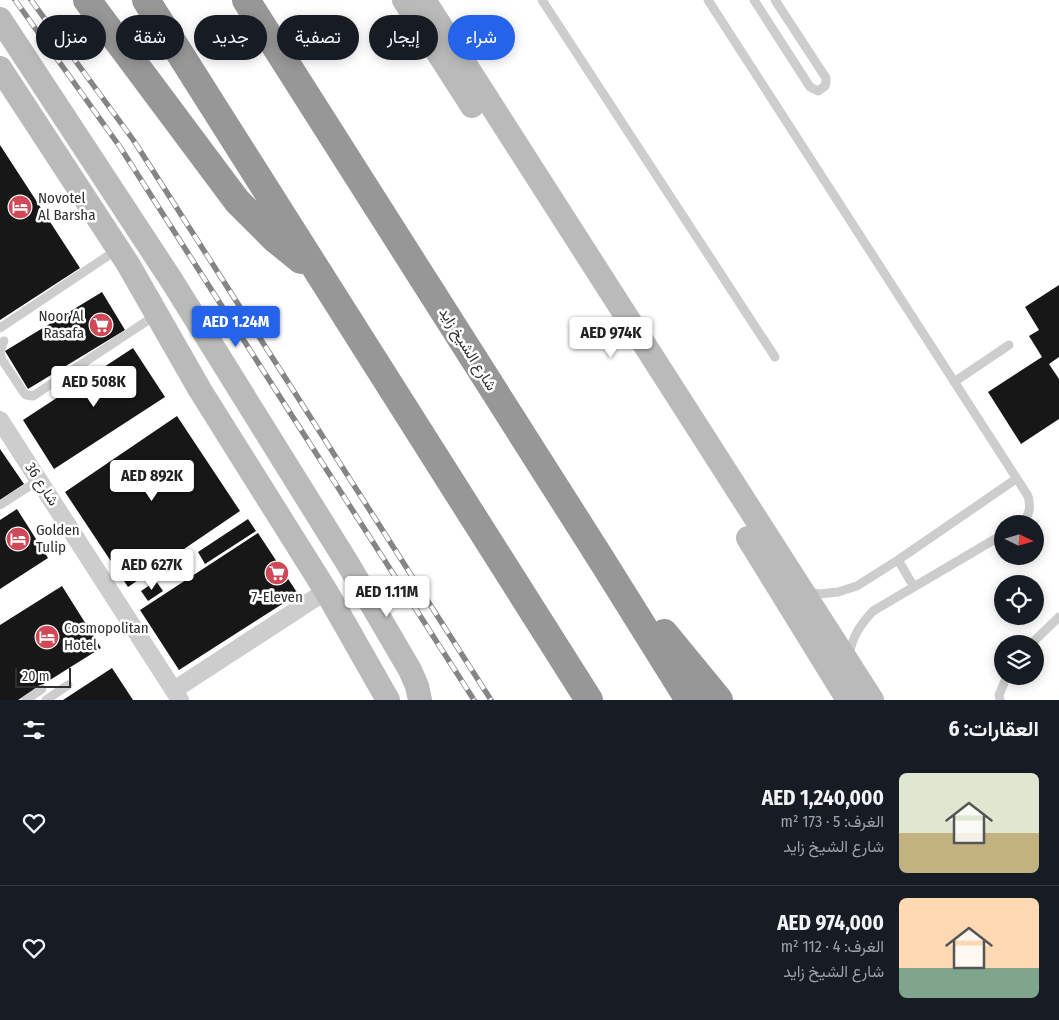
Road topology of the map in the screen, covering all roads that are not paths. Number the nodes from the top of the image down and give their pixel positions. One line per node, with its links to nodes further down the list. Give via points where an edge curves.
1 (87, 0): 15 (highway, via 237,201 275,239)
2 (146, 0): 15 (highway)
3 (246, 0): 28 (highway, شارع الشيخ زايد)
4 (404, 0): 48 (street, via 731,510)
5 (424, 0): 31 (street)
6 (542, 0): 20 (lane)
7 (708, 0): 21 (lane)
8 (754, 0): 12 (lane)
9 (775, 0): 11 (lane)
10 (0, 19): 44 (street, via 172,281 338,547 410,670)
11 (806, 48): 12 (lane); 12 (lane, via 826,78 822,89 810,87)
12 (791, 57)
13 (0, 68): 14 (street)
14 (118, 249): 16 (street); 17 (lane)
15 (317, 272): 45 (highway)
16 (156, 314): 18 (lane, via 33,396 24,393 1,358); 32 (street)
17 (0, 328)
18 (4, 341)
19 (1008, 346): 21 (lane)
20 (775, 357)
21 (954, 382): 23 (lane)
22 (0, 420): 24 (street, شارع 36)
23 (1016, 479): 26 (lane, via 1028,496); 29 (lane)
24 (39, 480): 25 (lane); 39 (street, شارع 36)
25 (0, 505)
26 (1029, 515)
27 (994, 541): 30 (lane)
28 (601, 559): 46 (highway, شارع الشيخ زايد); 47 (highway)
29 (898, 560): 30 (lane); 31 (lane, via 857,586 838,592 819,594)
30 (914, 587): 35 (lane, via 873,611 851,644)
31 (800, 590): 35 (street)
32 (326, 591): 39 (street); 42 (street); 43 (street, via 342,593 355,602)
33 (1059, 616): 34 (lane)
34 (1040, 635)
35 (847, 664): 49 (street)
36 (68, 685): 41 (lane)
37 (1003, 685): 50 (lane)
38 (42, 689): 40 (lane)
39 (177, 695)
40 (26, 700)
41 (46, 700)
42 (388, 700)
43 (413, 700)
44 (420, 700)
45 (589, 700)
46 (689, 700)
47 (718, 700)
48 (848, 700)
49 (872, 700)
50 (1000, 700)

